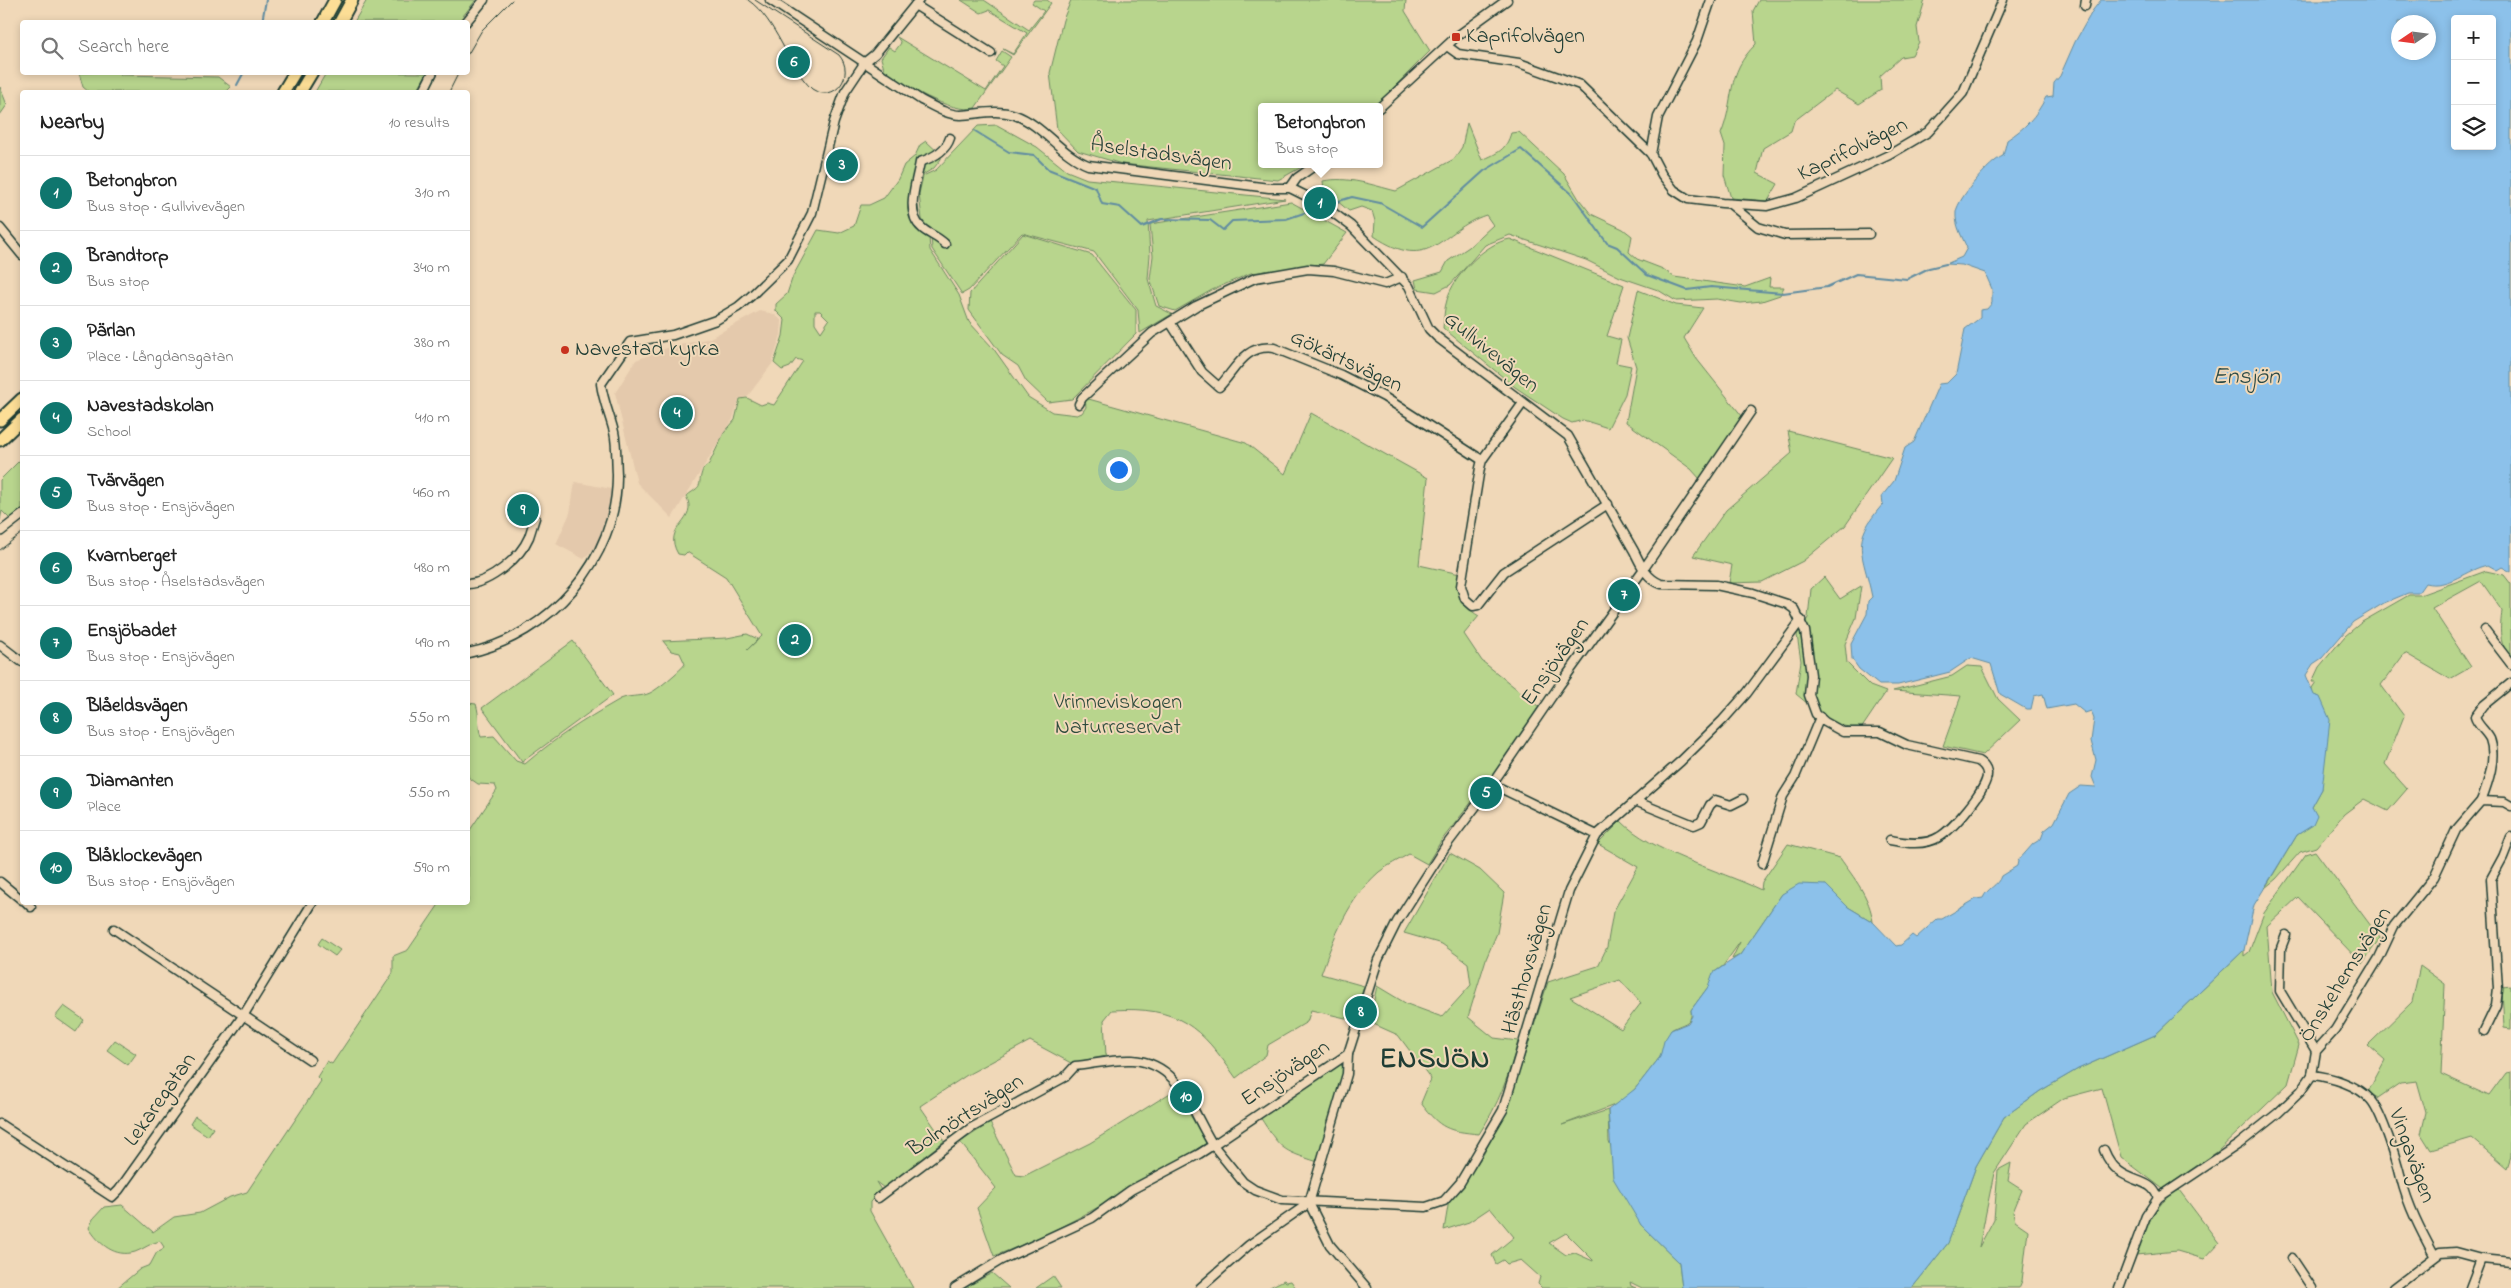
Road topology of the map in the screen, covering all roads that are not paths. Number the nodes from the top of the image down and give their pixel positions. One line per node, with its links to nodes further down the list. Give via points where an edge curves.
1 (335, 0): 9 (highway)
2 (352, 0): 10 (highway)
3 (484, 0): 11 (street)
4 (770, 0): 14 (street, Åselstadsvägen)
5 (1507, 0): 12 (street)
6 (1711, 0): 23 (street, via 1697,41 1658,117)
7 (2003, 0): 26 (street, Kaprifolvägen, via 1962,93 1928,132 1889,155 1796,198 1767,206)
8 (917, 3): 13 (street); 14 (street)
9 (324, 20)
10 (341, 20)
11 (468, 20)
12 (1447, 46): 21 (street); 23 (street, Kaprifolvägen, via 1458,54 1519,62 1580,85)
13 (991, 53)
14 (865, 62): 25 (street, Åselstadsvägen, via 921,100 949,112 960,115 987,111 1016,116 1075,160 1088,165); 50 (street, via 839,107 812,213 788,260 738,307 716,320 673,335 630,342 601,386 614,434 617,476 612,514 600,546 578,583 557,608 504,643)
15 (293, 75): 18 (highway)
16 (310, 75): 19 (highway)
17 (432, 75): 20 (street)
18 (284, 90)
19 (301, 90)
20 (424, 90)
21 (1383, 104)
22 (950, 138): 29 (street, via 934,157 920,162 912,207 922,228)
23 (1651, 154): 26 (street, Kaprifolvägen, via 1662,176 1674,190 1688,198)
24 (1311, 168): 25 (street)
25 (1290, 188): 31 (street, Gullvivevägen, via 1320,203 1351,226)
26 (1730, 204): 28 (street, via 1758,227 1785,235)
27 (0, 228): 30 (street)
28 (1869, 234)
29 (945, 244)
30 (20, 253)
31 (1402, 277): 32 (street, via 1385,284 1334,270 1269,274 1215,297); 34 (street, Gullvivevägen, via 1416,297 1429,329)
32 (1170, 322): 35 (street, via 1142,340 1082,398); 40 (street, Gökärtsvägen, via 1202,372 1219,387 1246,354 1265,347 1274,348 1341,375 1384,397)
33 (20, 401): 37 (highway)
34 (1523, 403): 40 (street); 41 (street, Gullvivevägen, via 1568,436)
35 (1080, 404)
36 (1751, 411): 45 (street, Ensjövägen)
37 (0, 420)
38 (20, 421): 39 (highway)
39 (0, 440)
40 (1482, 460): 41 (street, via 1462,586 1465,599 1473,606 1481,602 1504,572)
41 (1608, 504): 45 (street, Gullvivevägen)
42 (20, 517): 44 (street)
43 (535, 518): 46 (street, via 523,547 502,568 478,584)
44 (0, 532)
45 (1643, 570): 47 (street, via 1654,582 1661,584 1706,584 1777,600 1794,609); 55 (street, Ensjövägen)
46 (470, 584)
47 (1801, 620): 54 (street, via 1809,650 1809,695); 59 (street, Hästhovsvägen, via 1723,720)
48 (2485, 630): 52 (street)
49 (0, 645): 51 (street)
50 (470, 652)
51 (20, 660)
52 (2511, 664)
53 (2510, 684): 56 (street, Önskehemsvägen, via 2484,705 2475,717 2492,749)
54 (1820, 717): 64 (street, via 1843,732 1880,732 1907,745 1984,765 1987,779 1982,788 1965,812 1940,837 1918,843); 65 (street, via 1795,777 1783,796)
55 (1492, 784): 62 (street); 74 (street, Ensjövägen, via 1446,847 1385,943)
56 (2486, 787): 58 (street); 60 (street, Önskehemsvägen)
57 (1743, 798): 59 (street, via 1732,805 1715,800 1701,822 1694,826)
58 (2494, 800): 60 (street); 61 (street)
59 (1635, 801): 62 (street, Hästhovsvägen)
60 (2482, 801): 73 (street, Önskehemsvägen, via 2456,830 2434,877 2394,926 2335,1030)
61 (2511, 806)
62 (1597, 835): 82 (street, Hästhovsvägen, via 1569,892 1503,1110 1460,1183 1444,1200 1426,1207)
63 (2511, 837): 72 (street, via 2491,879 2498,989 2496,1006)
64 (1890, 840)
65 (1762, 864)
66 (0, 882): 67 (street)
67 (20, 898)
68 (311, 905): 71 (street, Lekaregatan)
69 (114, 929): 71 (street)
70 (2286, 935): 73 (street, via 2281,948 2280,990)
71 (243, 1016): 75 (street); 77 (street, Lekaregatan, via 112,1197)
72 (2484, 1031)
73 (2316, 1050): 76 (street, Önskehemsvägen)
74 (1348, 1054): 78 (street, Ensjövägen); 82 (street, via 1346,1074)
75 (310, 1060)
76 (2312, 1075): 81 (street, Önskehemsvägen, via 2287,1105 2239,1144); 83 (street, Vingavägen, via 2332,1078 2364,1095 2374,1105 2415,1218)
77 (0, 1124)
78 (1213, 1144): 80 (street, Bolmörtsvägen, via 1172,1076 1158,1065 1132,1060 1075,1066 1065,1076 971,1128); 82 (street, Hästhovsvägen, via 1236,1175 1255,1190 1282,1200); 87 (street, Ensjövägen, via 1131,1190 1092,1218 1001,1260)
79 (2104, 1150): 81 (street, via 2120,1173 2153,1187)
80 (878, 1198)
81 (2158, 1198): 90 (street, Önskehemsvägen, via 2146,1216)
82 (1309, 1203): 88 (street, via 1249,1245); 89 (street, via 1330,1245)
83 (2434, 1255): 85 (street, via 2456,1252); 92 (street)
84 (2292, 1258): 91 (street)
85 (2481, 1259): 86 (street); 93 (street)
86 (2511, 1262)
87 (955, 1288)
88 (1200, 1288)
89 (1367, 1288)
90 (2119, 1288)
91 (2312, 1288)
92 (2394, 1288)
93 (2470, 1288)

